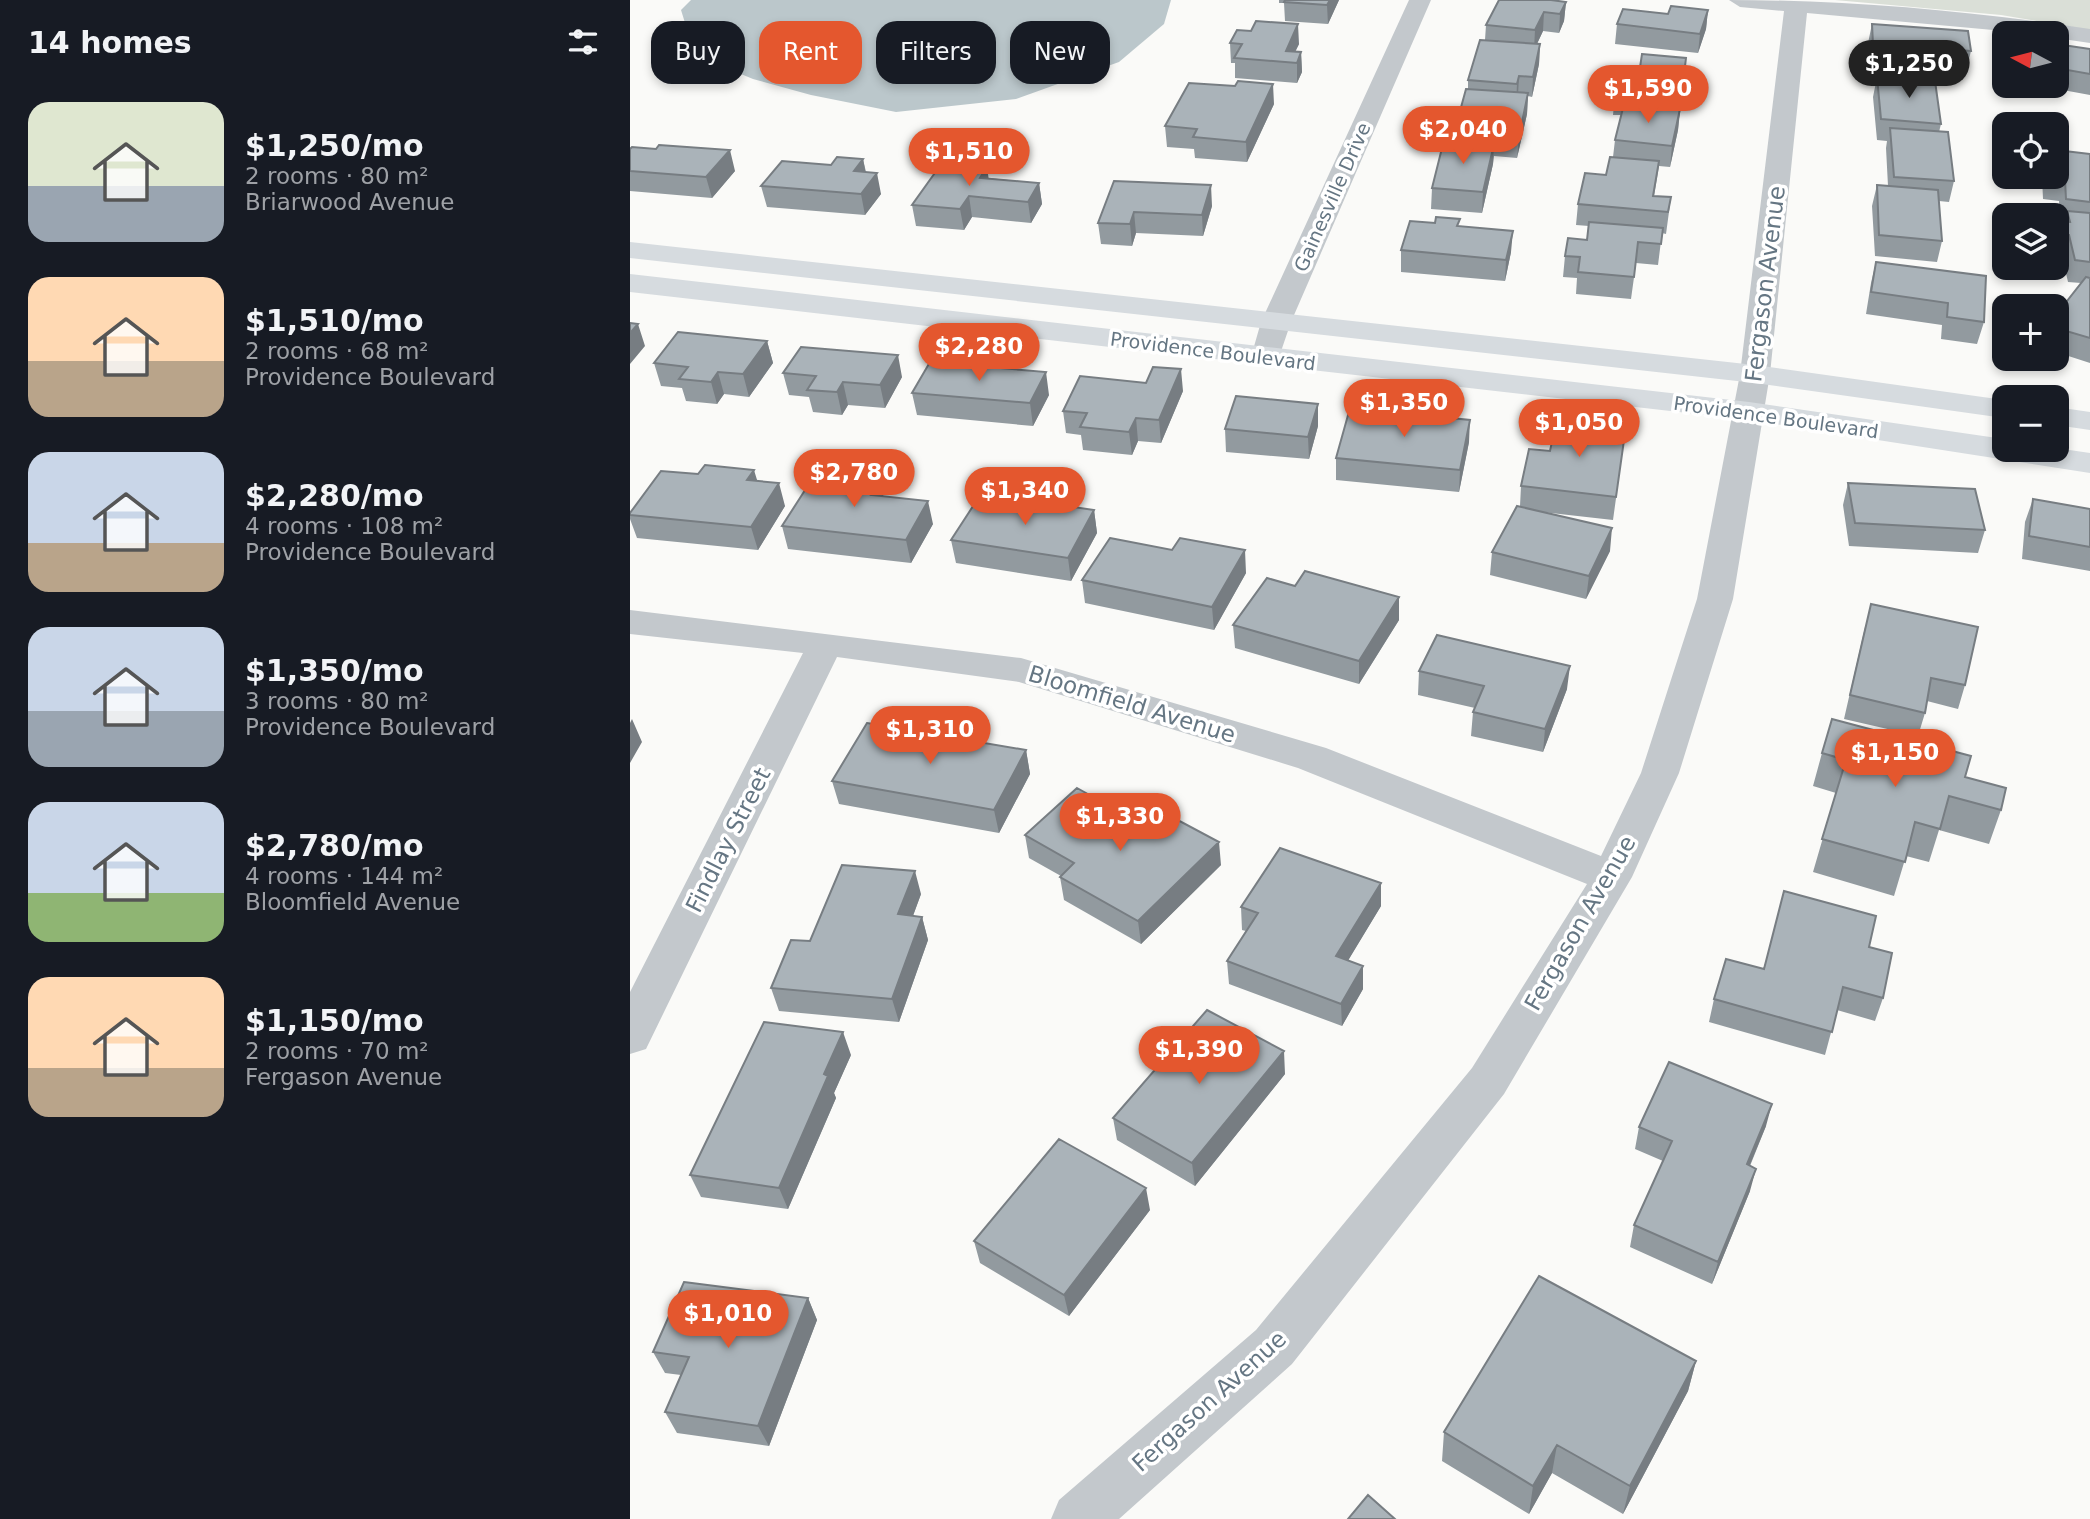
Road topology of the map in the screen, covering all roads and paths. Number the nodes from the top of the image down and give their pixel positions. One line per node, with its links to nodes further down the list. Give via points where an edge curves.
1 (1420, 0): 7 (street, Gainesville Drive)
2 (1740, 0): 3 (street)
3 (1797, 2): 4 (street); 9 (street, Fergason Avenue)
4 (2090, 36)
5 (630, 250): 7 (main road, Providence Boulevard)
6 (630, 283): 8 (main road, Providence Boulevard)
7 (1276, 322): 8 (street, Gainesville Drive); 9 (main road, Providence Boulevard)
8 (1266, 358): 9 (main road, Providence Boulevard)
9 (1752, 393): 10 (main road, Providence Boulevard); 13 (main road, Providence Boulevard); 18 (street, Fergason Avenue, via 1715,599 1660,774)
10 (1992, 408)
11 (2069, 418): 12 (main road)
12 (2090, 421)
13 (1992, 447)
14 (2069, 460): 15 (main road, Providence Boulevard)
15 (2090, 463)
16 (630, 622): 17 (street, Bloomfield Avenue)
17 (826, 644): 18 (street, Bloomfield Avenue, via 1021,670 1312,758); 19 (street, Findlay Street)
18 (1612, 877): 20 (street, Fergason Avenue, via 1488,1081 1274,1347)
19 (630, 1036)
20 (1078, 1519)

